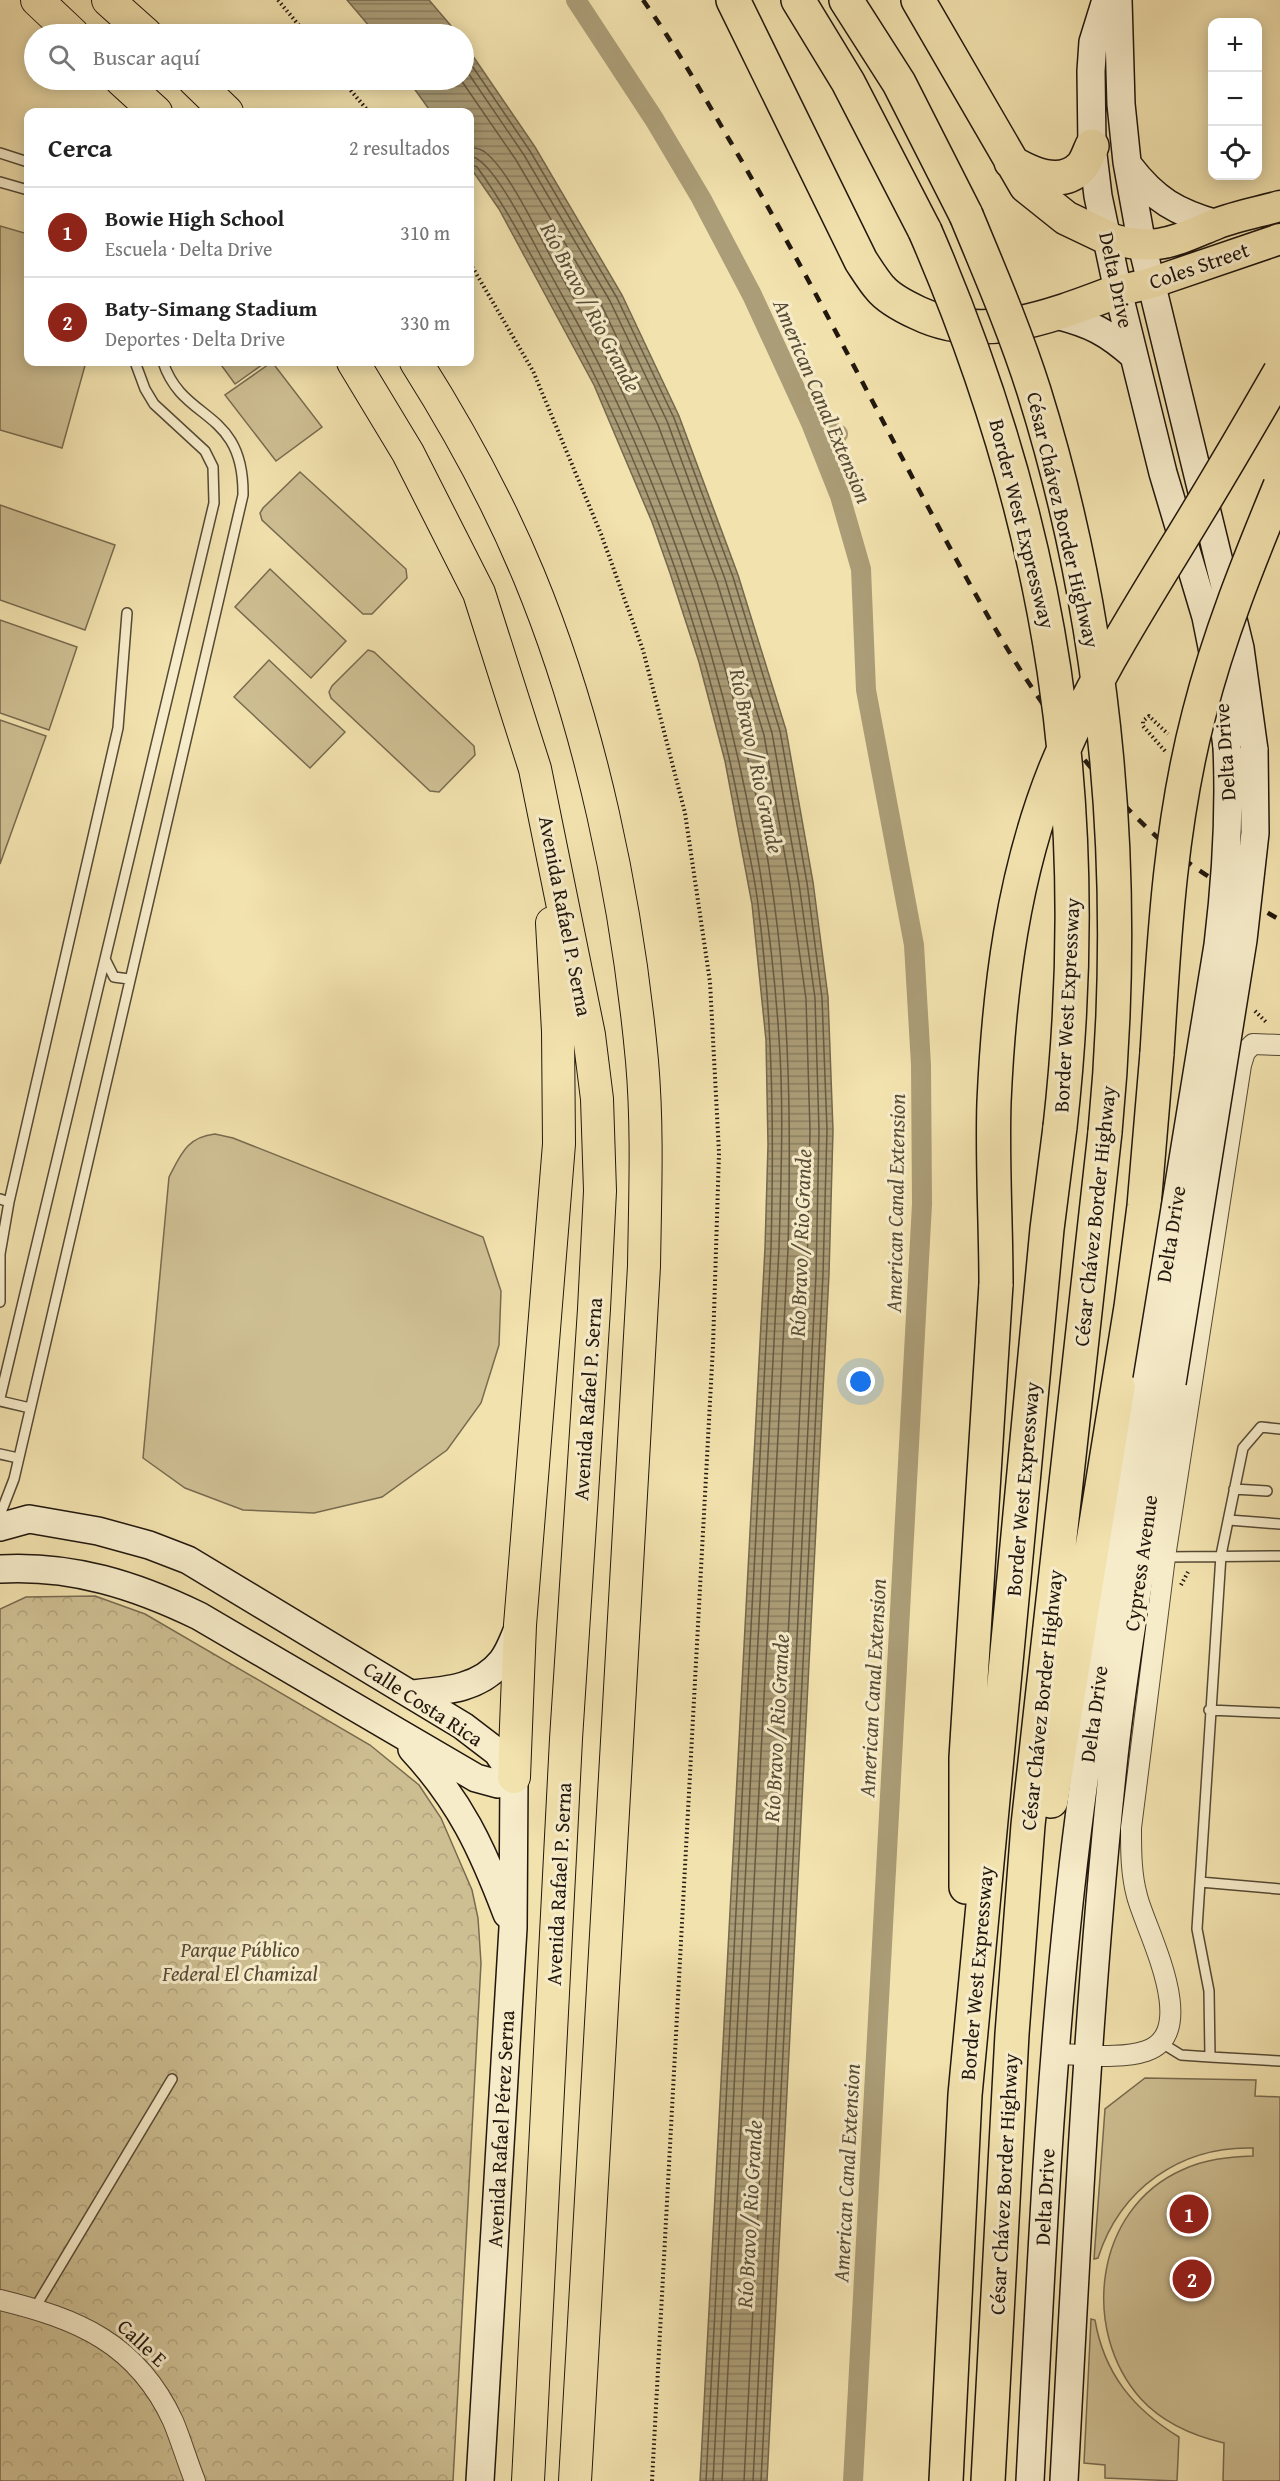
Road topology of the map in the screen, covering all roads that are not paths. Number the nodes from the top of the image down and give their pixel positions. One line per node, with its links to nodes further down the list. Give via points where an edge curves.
1 (37, 0): 9 (highway)
2 (108, 0): 10 (highway)
3 (733, 0): 29 (highway, via 861,261 880,289 931,320 968,328 997,328)
4 (798, 0): 76 (highway, Border West Expressway, bridge, via 848,82 925,231 955,298 990,396 1036,562 1054,660 1068,781 1073,872 1069,1047 1047,1228)
5 (846, 0): 69 (highway, César Chávez Border Highway, bridge, via 899,83 966,215 1006,312 1056,471 1097,662 1106,739 1114,869 1115,982 1105,1132 1028,1825)
6 (918, 0): 17 (highway)
7 (1106, 0): 15 (main road, Delta Drive, via 1093,42)
8 (1118, 0): 19 (main road, Delta Drive)
9 (62, 24)
10 (135, 24)
11 (132, 90): 13 (highway)
12 (204, 90): 14 (highway)
13 (152, 108)
14 (223, 108)
15 (1092, 146): 17 (highway, via 1081,167 1069,174 1045,178); 24 (main road, Delta Drive)
16 (0, 153): 18 (lane)
17 (1009, 160): 24 (highway, via 1026,186 1045,203)
18 (24, 161)
19 (1127, 162): 23 (main road, via 1151,193 1169,206); 25 (main road, Delta Drive)
20 (0, 182): 21 (lane)
21 (24, 189)
22 (1280, 206): 23 (main road, Coles Street)
23 (1217, 224): 25 (main road, Coles Street, via 1168,244)
24 (1108, 238): 25 (main road, Coles Street); 28 (main road, Delta Drive)
25 (1142, 245): 27 (main road, Delta Drive)
26 (1275, 245): 27 (main road, Coles Street)
27 (1151, 283): 28 (main road, Coles Street); 45 (main road, Delta Drive, bridge, via 1240,648 1254,750 1255,833 1247,908)
28 (1118, 291): 29 (highway); 30 (main road, Delta Drive)
29 (1056, 315): 30 (main road, via 1092,324)
30 (1134, 356): 45 (main road, Delta Drive, bridge, via 1163,473 1206,617 1218,677 1229,793 1226,880)
31 (136, 366): 39 (lane, via 154,404 205,451 213,467 215,486)
32 (165, 366): 40 (lane, via 176,387 229,435 243,471 243,495)
33 (355, 366): 38 (highway, Avenida Rafael P. Serna, via 408,453 478,593 535,769)
34 (418, 366): 82 (highway, via 490,491 529,576 561,666 588,757 611,858 633,975 642,1064 644,1266)
35 (1280, 372): 76 (highway, bridge, via 1086,701 1055,770 1035,828 1006,959 994,1105 996,1284 966,1758)
36 (1280, 486): 69 (highway, bridge, via 1224,628 1199,714 1179,812 1166,917 1144,1206 1118,1401)
37 (127, 613): 42 (lane, via 118,728)
38 (555, 859): 60 (highway, via 551,936 558,1032 559,1144); 81 (highway, Avenida Rafael P. Serna, via 589,1035 597,1100 600,1191 566,1739)
39 (105, 959): 40 (lane, via 114,977); 46 (lane)
40 (129, 979): 47 (lane)
41 (1280, 1045): 58 (street, Cypress Avenue, via 1253,1044 1241,1065)
42 (4, 1200): 43 (lane)
43 (0, 1254): 44 (lane)
44 (0, 1302)
45 (1160, 1381): 71 (main road, Delta Drive, via 1092,1727); 72 (main road, Delta Drive, via 1114,1752)
46 (0, 1400): 47 (lane)
47 (30, 1408): 50 (lane)
48 (1280, 1429): 51 (lane, via 1262,1427 1243,1448)
49 (0, 1454): 50 (lane)
50 (18, 1458): 53 (lane)
51 (1234, 1489): 52 (lane); 54 (lane)
52 (1267, 1491)
53 (1, 1515): 61 (main road, Calle Costa Rica, via 98,1531 188,1560)
54 (1229, 1520): 55 (lane); 56 (lane)
55 (1280, 1524)
56 (1221, 1555): 57 (lane); 58 (lane); 62 (lane)
57 (1280, 1556)
58 (1164, 1557): 70 (street, Cypress Avenue, via 1131,1828 1137,1898 1166,1977 1170,2000 1167,2029)
59 (0, 1569): 64 (main road, Calle Costa Rica, via 62,1570 152,1593)
60 (520, 1625): 61 (main road, via 503,1659 474,1682 453,1690); 65 (highway)
61 (411, 1694): 65 (main road, Calle Costa Rica, via 497,1752)
62 (1209, 1710): 63 (lane); 66 (lane)
63 (1280, 1713)
64 (390, 1726): 65 (main road, Calle Costa Rica, via 476,1778 498,1784); 68 (main road, via 458,1806 480,1846)
65 (514, 1778): 68 (main road, Avenida Rafael Pérez Serna)
66 (1200, 1882): 67 (lane); 73 (lane, via 1197,1929 1209,1991)
67 (1280, 1889)
68 (513, 1928): 80 (main road, Avenida Rafael Pérez Serna)
69 (1012, 2034): 84 (highway, César Chávez Border Highway)
70 (1160, 2042): 72 (street, via 1147,2051); 73 (lane, via 1181,2055)
71 (1054, 2054): 72 (street); 85 (main road, Delta Drive)
72 (1089, 2054): 86 (main road, Delta Drive)
73 (1210, 2057): 74 (lane)
74 (1280, 2061)
75 (172, 2079): 78 (lane)
76 (965, 2096): 83 (highway, César Chávez Border Highway)
77 (0, 2300): 78 (street, Calle E)
78 (36, 2308): 79 (street, Calle E, via 108,2339 135,2364 153,2385 172,2421)
79 (195, 2481)
80 (480, 2481)
81 (528, 2481)
82 (575, 2481)
83 (946, 2481)
84 (988, 2481)
85 (1030, 2481)
86 (1064, 2481)

